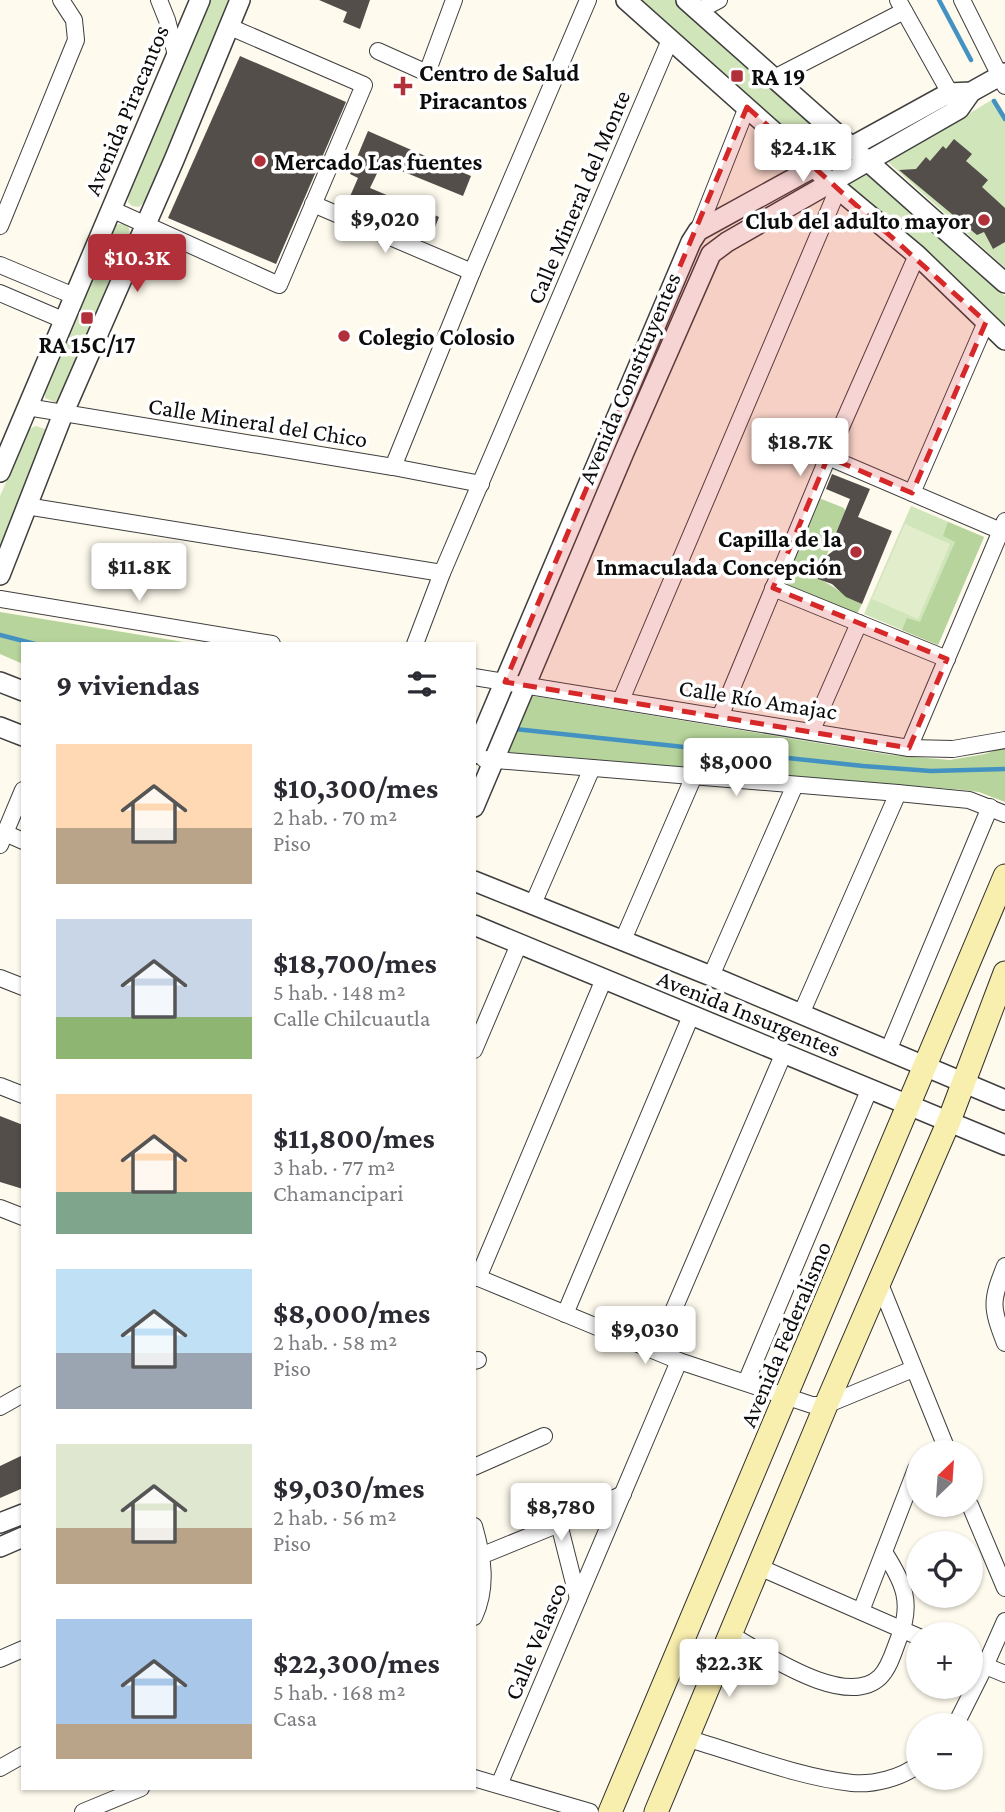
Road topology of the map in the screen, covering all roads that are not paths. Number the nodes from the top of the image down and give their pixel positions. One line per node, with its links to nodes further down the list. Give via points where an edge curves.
1 (61, 0): 27 (street, via 74,20 76,40)
2 (159, 0): 15 (street)
3 (200, 0): 15 (street, Avenida Piracantos)
4 (240, 0): 12 (street)
5 (454, 0): 14 (street, via 426,72)
6 (588, 0): 31 (street)
7 (626, 0): 13 (street)
8 (719, 0): 10 (street)
9 (962, 0): 17 (street)
10 (692, 5): 16 (street)
11 (901, 6): 16 (street); 18 (street)
12 (230, 27): 24 (street, via 364,85); 26 (street)
13 (670, 40): 19 (street); 45 (street, Calle Mineral del Monte)
14 (378, 51)
15 (176, 55): 25 (street, Avenida Piracantos)
16 (774, 78): 20 (street)
17 (1003, 78): 18 (street, Avenida Constituyentes)
18 (954, 101): 20 (street, Avenida Constituyentes); 21 (street, Avenida Constituyentes)
19 (747, 107): 22 (street); 28 (street)
20 (852, 147): 21 (street); 22 (street, Avenida Constituyentes)
21 (869, 161): 23 (street, Avenida Constituyentes); 32 (street)
22 (815, 168): 23 (street); 28 (street, Avenida Constituyentes)
23 (834, 185): 29 (street); 41 (street, Avenida Constituyentes, via 711,254); 62 (street)
24 (313, 204): 26 (street, via 279,285); 31 (street)
25 (111, 209): 26 (street); 34 (street, Avenida Piracantos)
26 (146, 225): 39 (street)
27 (0, 226)
28 (698, 231): 40 (street, Avenida Constituyentes)
29 (917, 255): 36 (street); 42 (street)
30 (0, 265): 34 (street)
31 (471, 272): 43 (street)
32 (1005, 283)
33 (0, 293): 35 (street)
34 (74, 296): 35 (street, Avenida Piracantos)
35 (64, 320): 38 (street, Avenida Piracantos)
36 (986, 322): 37 (street); 46 (street)
37 (1005, 340)
38 (27, 407): 39 (street, Calle Mineral del Chico); 44 (street, Avenida Piracantos)
39 (63, 414): 43 (street, Calle Mineral del Chico); 47 (street)
40 (606, 442): 41 (street); 59 (street, Avenida Constituyentes)
41 (625, 450): 60 (street, Avenida Constituyentes)
42 (828, 457): 46 (street); 51 (street)
43 (393, 467): 45 (street, Calle Mineral del Chico)
44 (0, 472)
45 (481, 484): 49 (street, Calle Mineral del Monte)
46 (912, 493): 48 (street)
47 (26, 506): 49 (street); 50 (street)
48 (1003, 526): 56 (street)
49 (442, 573): 55 (street, Calle Mineral del Monte)
50 (0, 575)
51 (773, 588): 53 (street); 63 (street)
52 (0, 599): 54 (street)
53 (859, 623): 56 (street); 65 (street)
54 (260, 642)
55 (416, 642)
56 (947, 659): 68 (street)
57 (476, 677): 59 (street, Calle Río Amajac)
58 (0, 682): 61 (street)
59 (505, 682): 60 (street, Calle Río Amajac); 69 (street, Avenida Constituyentes)
60 (525, 685): 62 (street, Calle Río Amajac); 69 (street, Avenida Constituyentes)
61 (21, 690)
62 (621, 700): 63 (street, Calle Río Amajac)
63 (720, 717): 65 (street, Calle Río Amajac)
64 (0, 727): 66 (street)
65 (812, 730): 68 (street, Calle Río Amajac)
66 (21, 735)
67 (1005, 740): 68 (street, Calle Río Amajac, via 953,749)
68 (909, 748)
69 (481, 758): 70 (street); 73 (street, Avenida Constituyentes)
70 (592, 768): 71 (street); 81 (street)
71 (694, 776): 72 (street); 83 (street)
72 (795, 785): 74 (street); 86 (street)
73 (476, 793)
74 (898, 793): 76 (street, via 969,800); 90 (street)
75 (21, 795): 77 (street)
76 (998, 811): 93 (street)
77 (2, 839): 78 (street)
78 (21, 841)
79 (1005, 876): 95 (main road, Avenida Federalismo)
80 (476, 882): 81 (street, Avenida Insurgentes)
81 (533, 904): 83 (street, Avenida Insurgentes)
82 (476, 926): 84 (street, Avenida Insurgentes)
83 (623, 940): 86 (street, Avenida Insurgentes)
84 (519, 944): 88 (street, Avenida Insurgentes); 92 (street)
85 (1005, 973): 96 (main road)
86 (711, 976): 90 (street, Avenida Insurgentes)
87 (0, 978): 89 (street)
88 (604, 979): 91 (street, Avenida Insurgentes); 107 (street)
89 (21, 986)
90 (801, 1014): 93 (street, Avenida Insurgentes)
91 (691, 1016): 94 (street, Avenida Insurgentes); 109 (street)
92 (476, 1045)
93 (888, 1051): 95 (street, Avenida Insurgentes)
94 (783, 1055): 98 (street, Avenida Insurgentes); 111 (street)
95 (925, 1066): 96 (street, Avenida Insurgentes); 101 (main road, Avenida Federalismo)
96 (964, 1082): 100 (street, Avenida Insurgentes); 102 (main road)
97 (0, 1086): 99 (street)
98 (870, 1088): 101 (street, Avenida Insurgentes); 114 (street)
99 (21, 1094)
100 (1005, 1100)
101 (909, 1105): 102 (street, Avenida Insurgentes); 116 (main road, Avenida Federalismo)
102 (949, 1121): 103 (street, Avenida Insurgentes); 108 (main road)
103 (1005, 1145)
104 (0, 1208): 105 (street)
105 (21, 1216)
106 (1005, 1266): 110 (street, via 994,1293 994,1315)
107 (476, 1277): 109 (street)
108 (880, 1284): 113 (street); 117 (main road)
109 (565, 1314): 111 (street)
110 (1005, 1343)
111 (656, 1351): 112 (street)
112 (679, 1360): 114 (street); 122 (street, Calle Velasco)
113 (914, 1369): 117 (street); 120 (street)
114 (746, 1382): 116 (street)
115 (21, 1395): 118 (street)
116 (787, 1397): 117 (street); 156 (main road, Avenida Federalismo)
117 (827, 1405): 133 (main road)
118 (0, 1407)
119 (544, 1436): 121 (street)
120 (943, 1440)
121 (476, 1466)
122 (623, 1494): 127 (street); 135 (street, Calle Velasco)
123 (906, 1495): 131 (street)
124 (21, 1515): 126 (street)
125 (975, 1517): 134 (street)
126 (0, 1524)
127 (559, 1524): 132 (street); 135 (street)
128 (476, 1533): 132 (street)
129 (21, 1538): 130 (street)
130 (0, 1547)
131 (884, 1552): 136 (street); 139 (street, via 906,1596)
132 (482, 1555): 137 (street, via 484,1573)
133 (759, 1567): 136 (street); 141 (main road)
134 (1005, 1588)
135 (578, 1599): 152 (street, Calle Velasco)
136 (861, 1611): 139 (street)
137 (476, 1613)
138 (1005, 1622): 143 (street)
139 (902, 1629): 140 (street); 141 (street, via 879,1677 861,1687 809,1677)
140 (906, 1631)
141 (732, 1635): 147 (main road)
142 (21, 1650): 144 (street)
143 (983, 1655)
144 (0, 1658)
145 (983, 1665): 146 (street)
146 (1005, 1674)
147 (689, 1739): 150 (street, via 854,1783 889,1779); 157 (main road)
148 (21, 1756): 149 (street)
149 (0, 1768)
150 (906, 1770)
151 (476, 1779): 152 (street)
152 (499, 1785): 155 (street)
153 (136, 1790): 154 (street)
154 (83, 1812)
155 (590, 1812)
156 (610, 1812)
157 (656, 1812)

